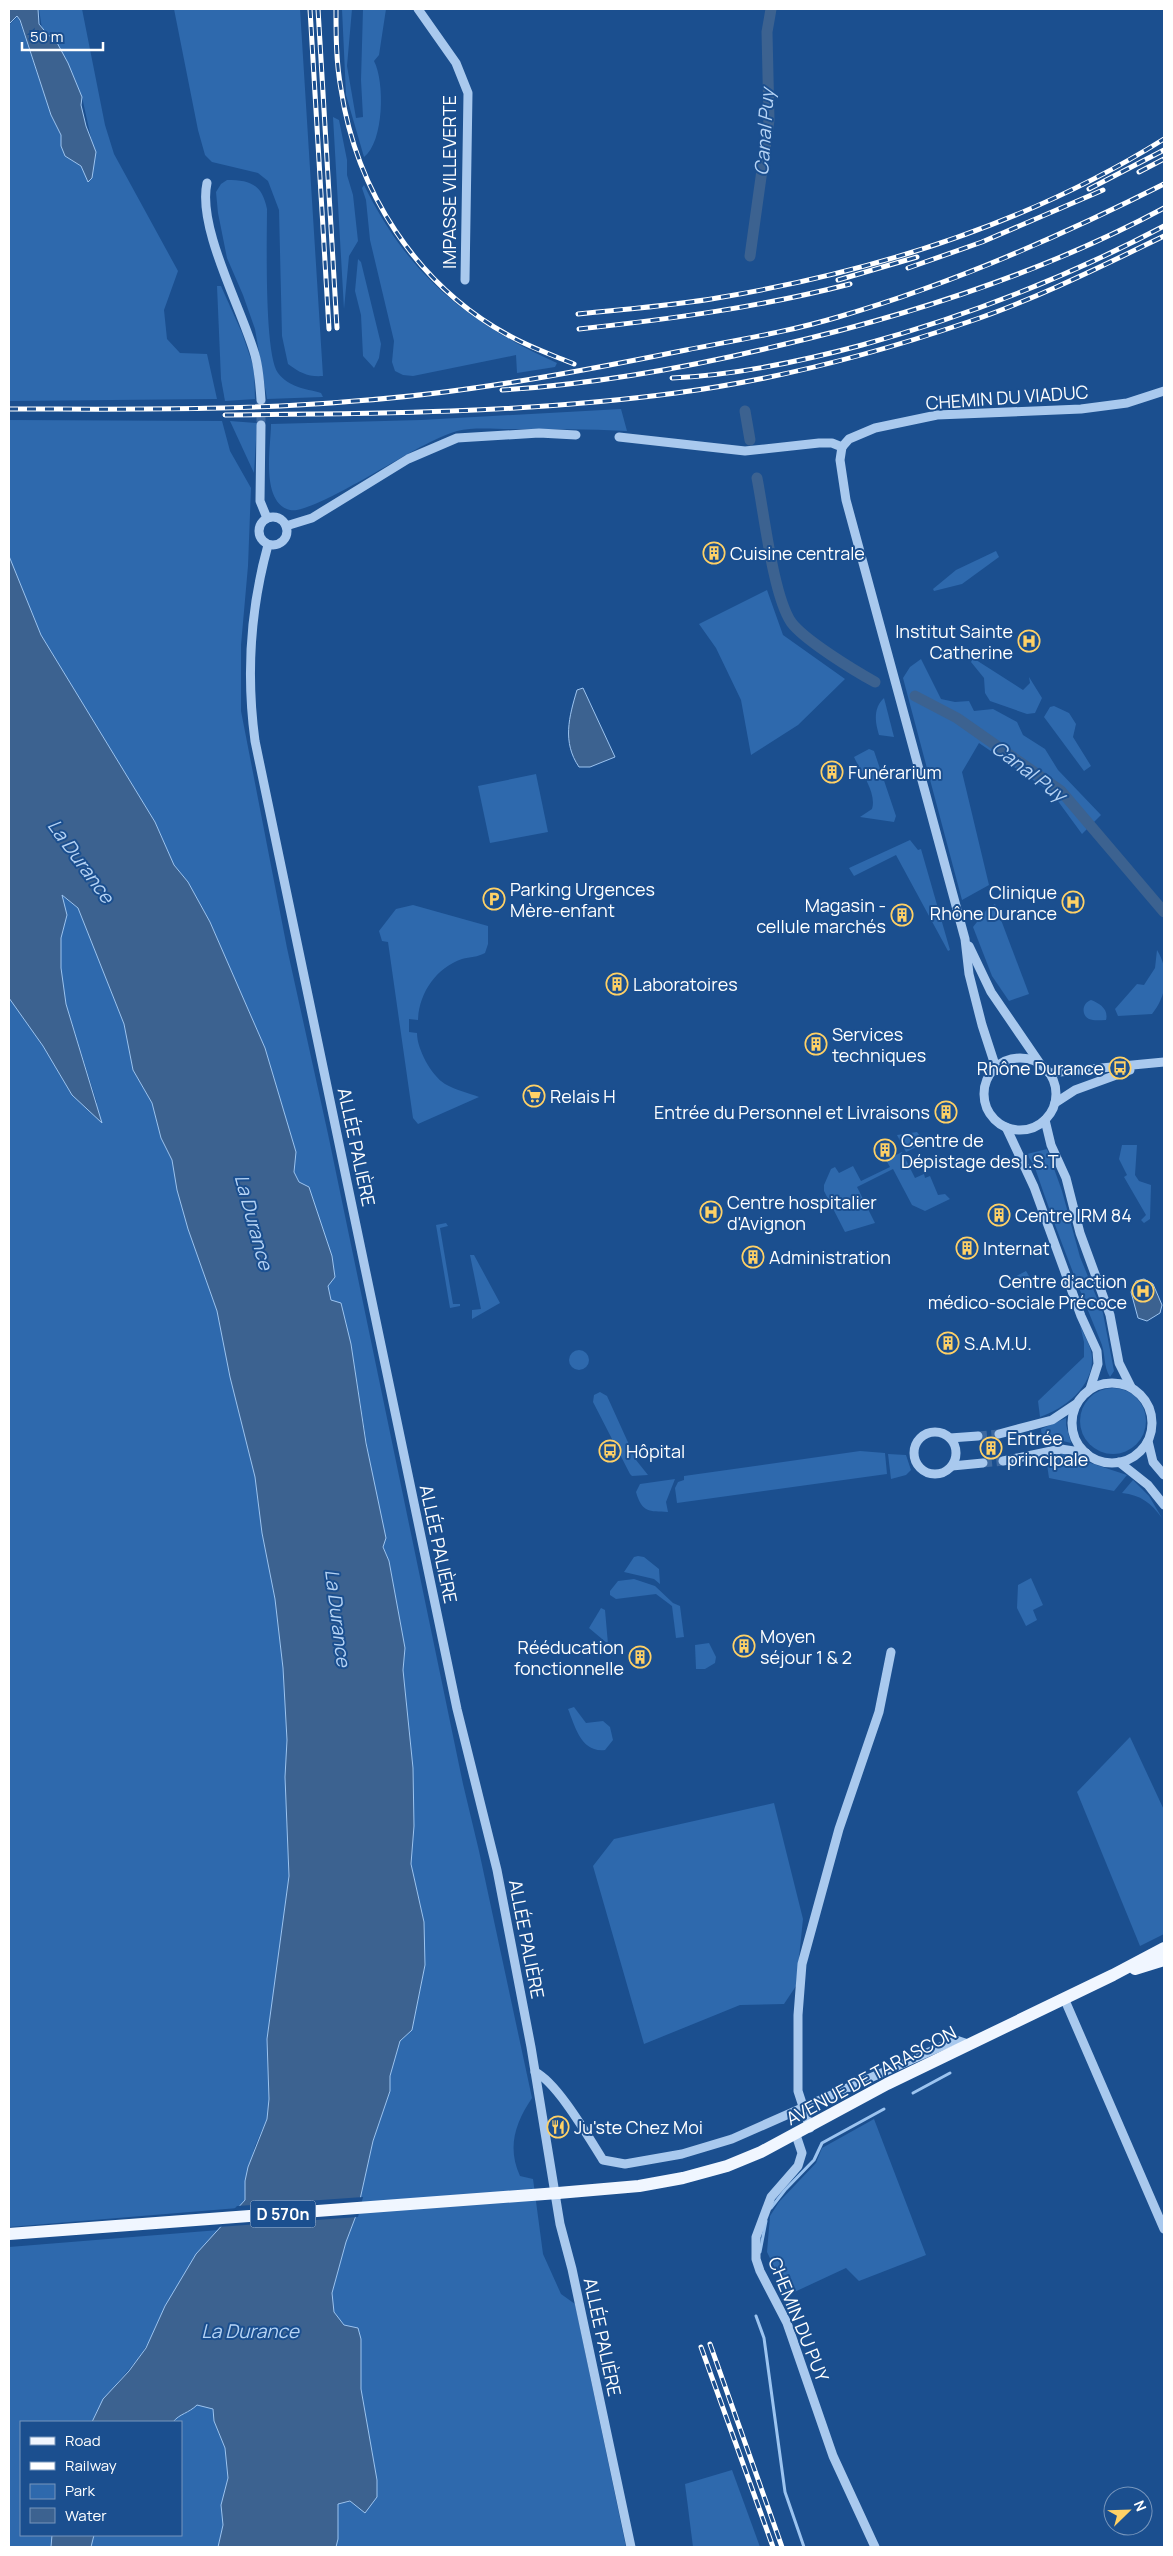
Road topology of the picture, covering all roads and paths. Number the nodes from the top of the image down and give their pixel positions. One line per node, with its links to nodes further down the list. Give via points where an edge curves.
1 (418, 9): 3 (street, IMPASSE VILLEVERTE, via 456,63 468,93)
2 (207, 183): 5 (street, via 204,196 212,232 256,356)
3 (465, 280)
4 (1164, 392): 9 (street, CHEMIN DU VIADUC, via 1127,403 1081,409 937,416 875,428 849,439)
5 (261, 400)
6 (261, 425): 10 (street, via 260,501)
7 (576, 435): 11 (street, via 539,433 457,438 408,459 312,518)
8 (619, 437): 9 (street, via 745,451 819,443)
9 (842, 447): 13 (street, via 840,460 846,500)
10 (267, 518): 11 (street, via 278,518); 12 (street, via 258,530)
11 (286, 526): 12 (street, via 286,535 281,543)
12 (268, 545): 42 (street, ALLÉE PALIÈRE, via 252,626 250,704 254,741 457,1709 497,1870)
13 (965, 938): 15 (street, via 991,992); 17 (street, via 969,974)
14 (1164, 1062): 16 (street)
15 (1042, 1065): 17 (street, via 1014,1059); 18 (street)
16 (1147, 1065): 18 (street); 19 (street, via 1083,1087)
17 (996, 1068): 21 (street, via 986,1083 985,1101 992,1117)
18 (1049, 1073): 19 (street, via 1054,1082)
19 (1055, 1103): 20 (street)
20 (1045, 1120): 21 (street, via 1038,1126 1022,1130); 22 (street, via 1051,1144 1066,1178 1080,1233 1110,1315 1119,1362)
21 (1006, 1127): 23 (street, via 1034,1187 1097,1351 1098,1364)
22 (1131, 1387): 23 (street, via 1110,1383); 28 (street, via 1149,1407 1152,1425)
23 (1090, 1389): 24 (street)
24 (1077, 1404): 25 (street, via 1052,1420); 29 (street, via 1073,1414 1074,1435)
25 (999, 1434)
26 (978, 1436): 27 (street)
27 (950, 1438): 33 (street, via 956,1452); 33 (street, via 938,1432 923,1436 917,1442 914,1457 921,1469 928,1473 942,1473)
28 (1148, 1441): 31 (street, via 1135,1456); 34 (street, via 1153,1462)
29 (1086, 1452): 30 (street, via 1061,1450); 31 (street, via 1101,1461)
30 (1003, 1461)
31 (1119, 1462): 35 (street, via 1148,1485)
32 (982, 1463): 33 (street)
33 (952, 1466)
34 (1164, 1475)
35 (1164, 1505)
36 (890, 1652): 43 (street, via 879,1712 839,1829 802,1964 798,2015 798,2091)
37 (1164, 1948): 39 (main road, AVENUE DE TARASCON)
38 (1164, 1960): 39 (main road, AVENUE DE TARASCON)
39 (1113, 1975): 40 (main road, AVENUE DE TARASCON)
40 (1064, 1998): 41 (main road, AVENUE DE TARASCON); 46 (street)
41 (968, 2044): 43 (street, via 956,2040); 44 (main road, AVENUE DE TARASCON, via 887,2084)
42 (535, 2072): 43 (street, via 543,2076 560,2098 603,2160 612,2163 625,2164 710,2146); 48 (street, ALLÉE PALIÈRE, via 560,2224)
43 (802, 2110): 44 (street)
44 (810, 2128): 45 (main road, AVENUE DE TARASCON)
45 (796, 2135): 47 (main road, AVENUE DE TARASCON / D 570n, bridge, via 727,2166 639,2186); 49 (street, CHEMIN DU PUY, via 802,2154 798,2166 771,2197 756,2237 756,2259 787,2323 833,2456)
46 (1164, 2229)
47 (9, 2234)
48 (631, 2547)
49 (875, 2547)

